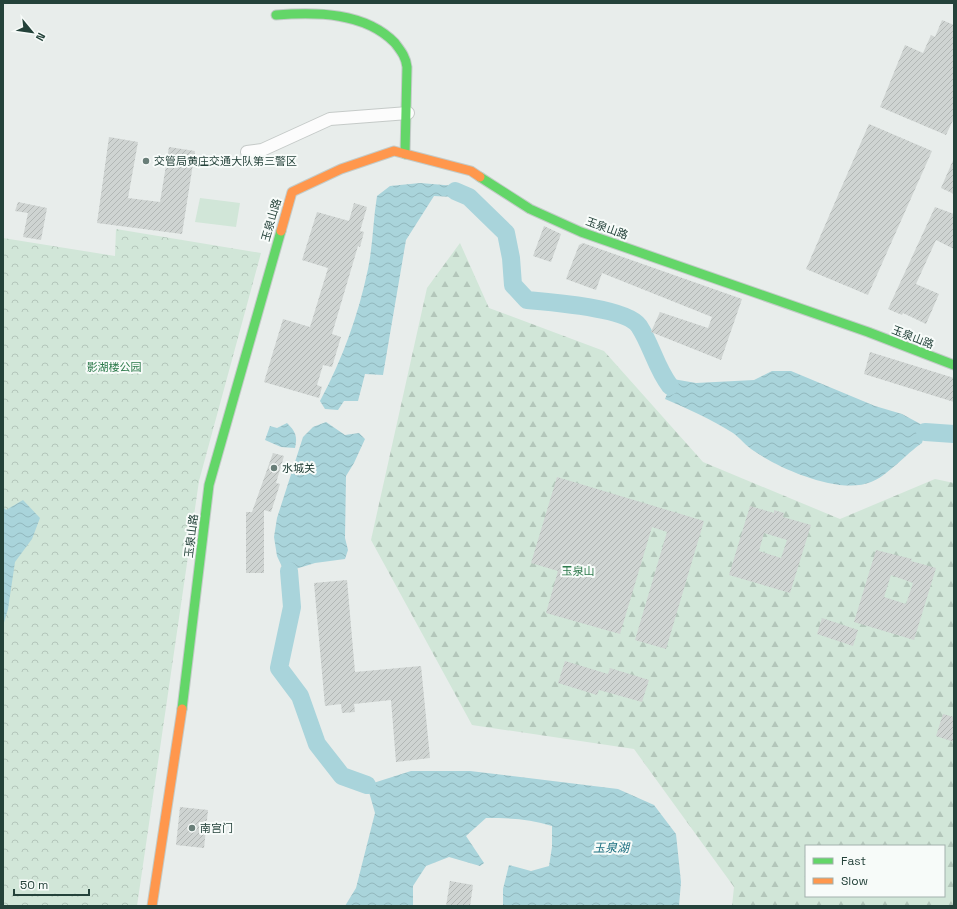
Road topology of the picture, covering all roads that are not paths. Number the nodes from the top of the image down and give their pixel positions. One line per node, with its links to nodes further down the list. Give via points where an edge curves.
1 (276, 15): 2 (street, via 301,12 330,15 362,22 379,30 394,42 406,58)
2 (408, 114): 3 (street, via 330,119 262,150); 4 (street)
3 (247, 152)
4 (405, 154): 5 (street, 玉泉山路, via 471,172 530,209 581,232 868,332); 6 (street, 玉泉山路, via 394,151 341,169 292,192 209,485 180,728)
5 (954, 365)
6 (152, 906)

